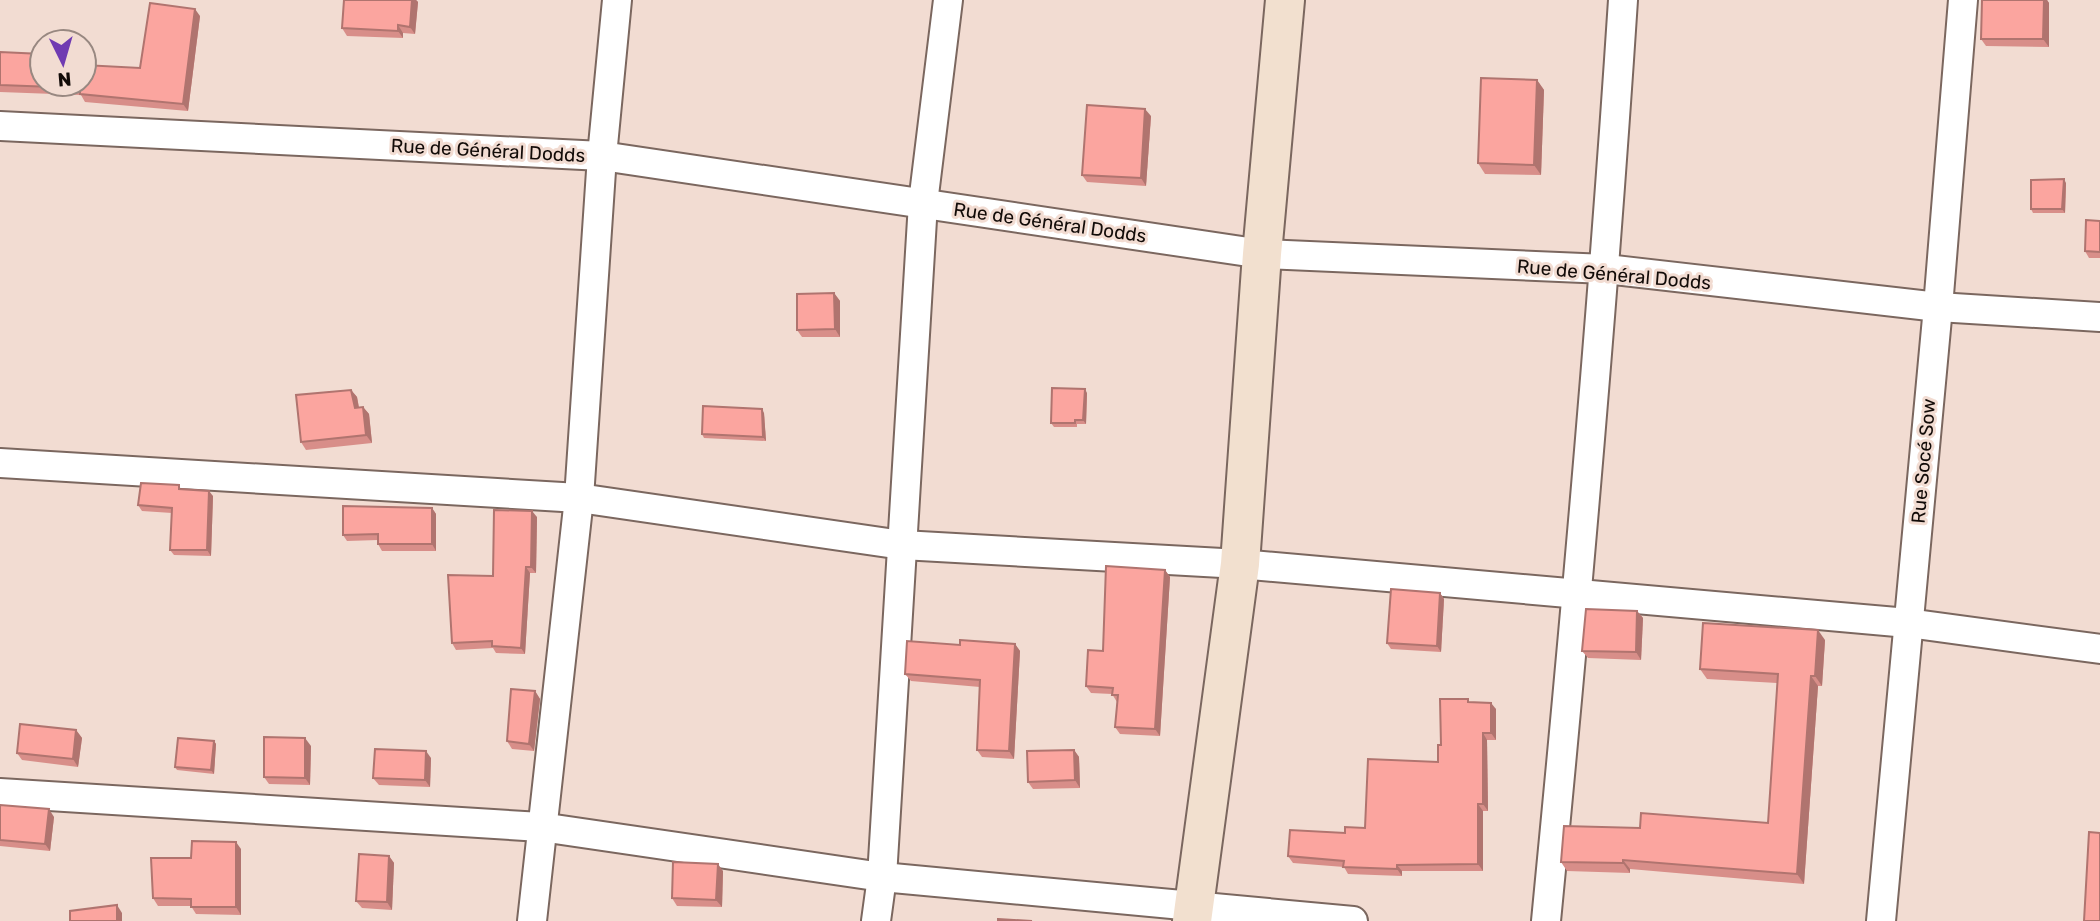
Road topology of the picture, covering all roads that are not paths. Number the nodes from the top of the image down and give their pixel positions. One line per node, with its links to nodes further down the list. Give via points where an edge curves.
1 (617, 0): 7 (street)
2 (948, 0): 8 (street)
3 (1286, 0): 9 (street)
4 (1623, 0): 10 (street)
5 (1963, 0): 11 (street, Rue Socé Sow)
6 (0, 126): 7 (street, Rue de Général Dodds)
7 (602, 156): 8 (street, Rue de Général Dodds); 14 (street)
8 (923, 203): 9 (street, Rue de Général Dodds); 15 (street)
9 (1262, 254): 10 (street, Rue de Général Dodds); 16 (street)
10 (1606, 269): 11 (street, Rue de Général Dodds); 17 (street)
11 (1938, 307): 12 (street, Rue de Général Dodds); 18 (street, Rue Socé Sow)
12 (2100, 317)
13 (0, 463): 14 (street)
14 (579, 498): 15 (street); 21 (street)
15 (902, 545): 16 (street); 22 (street)
16 (1240, 564): 17 (street); 23 (street)
17 (1578, 594): 18 (street); 27 (street)
18 (1908, 623): 19 (street); 28 (street, Rue Socé Sow)
19 (2100, 649)
20 (0, 793): 21 (street)
21 (541, 827): 22 (street); 24 (street)
22 (883, 877): 23 (street); 25 (street)
23 (1193, 913): 26 (street)
24 (532, 921)
25 (876, 921)
26 (1353, 921)
27 (1546, 921)
28 (1881, 921)

